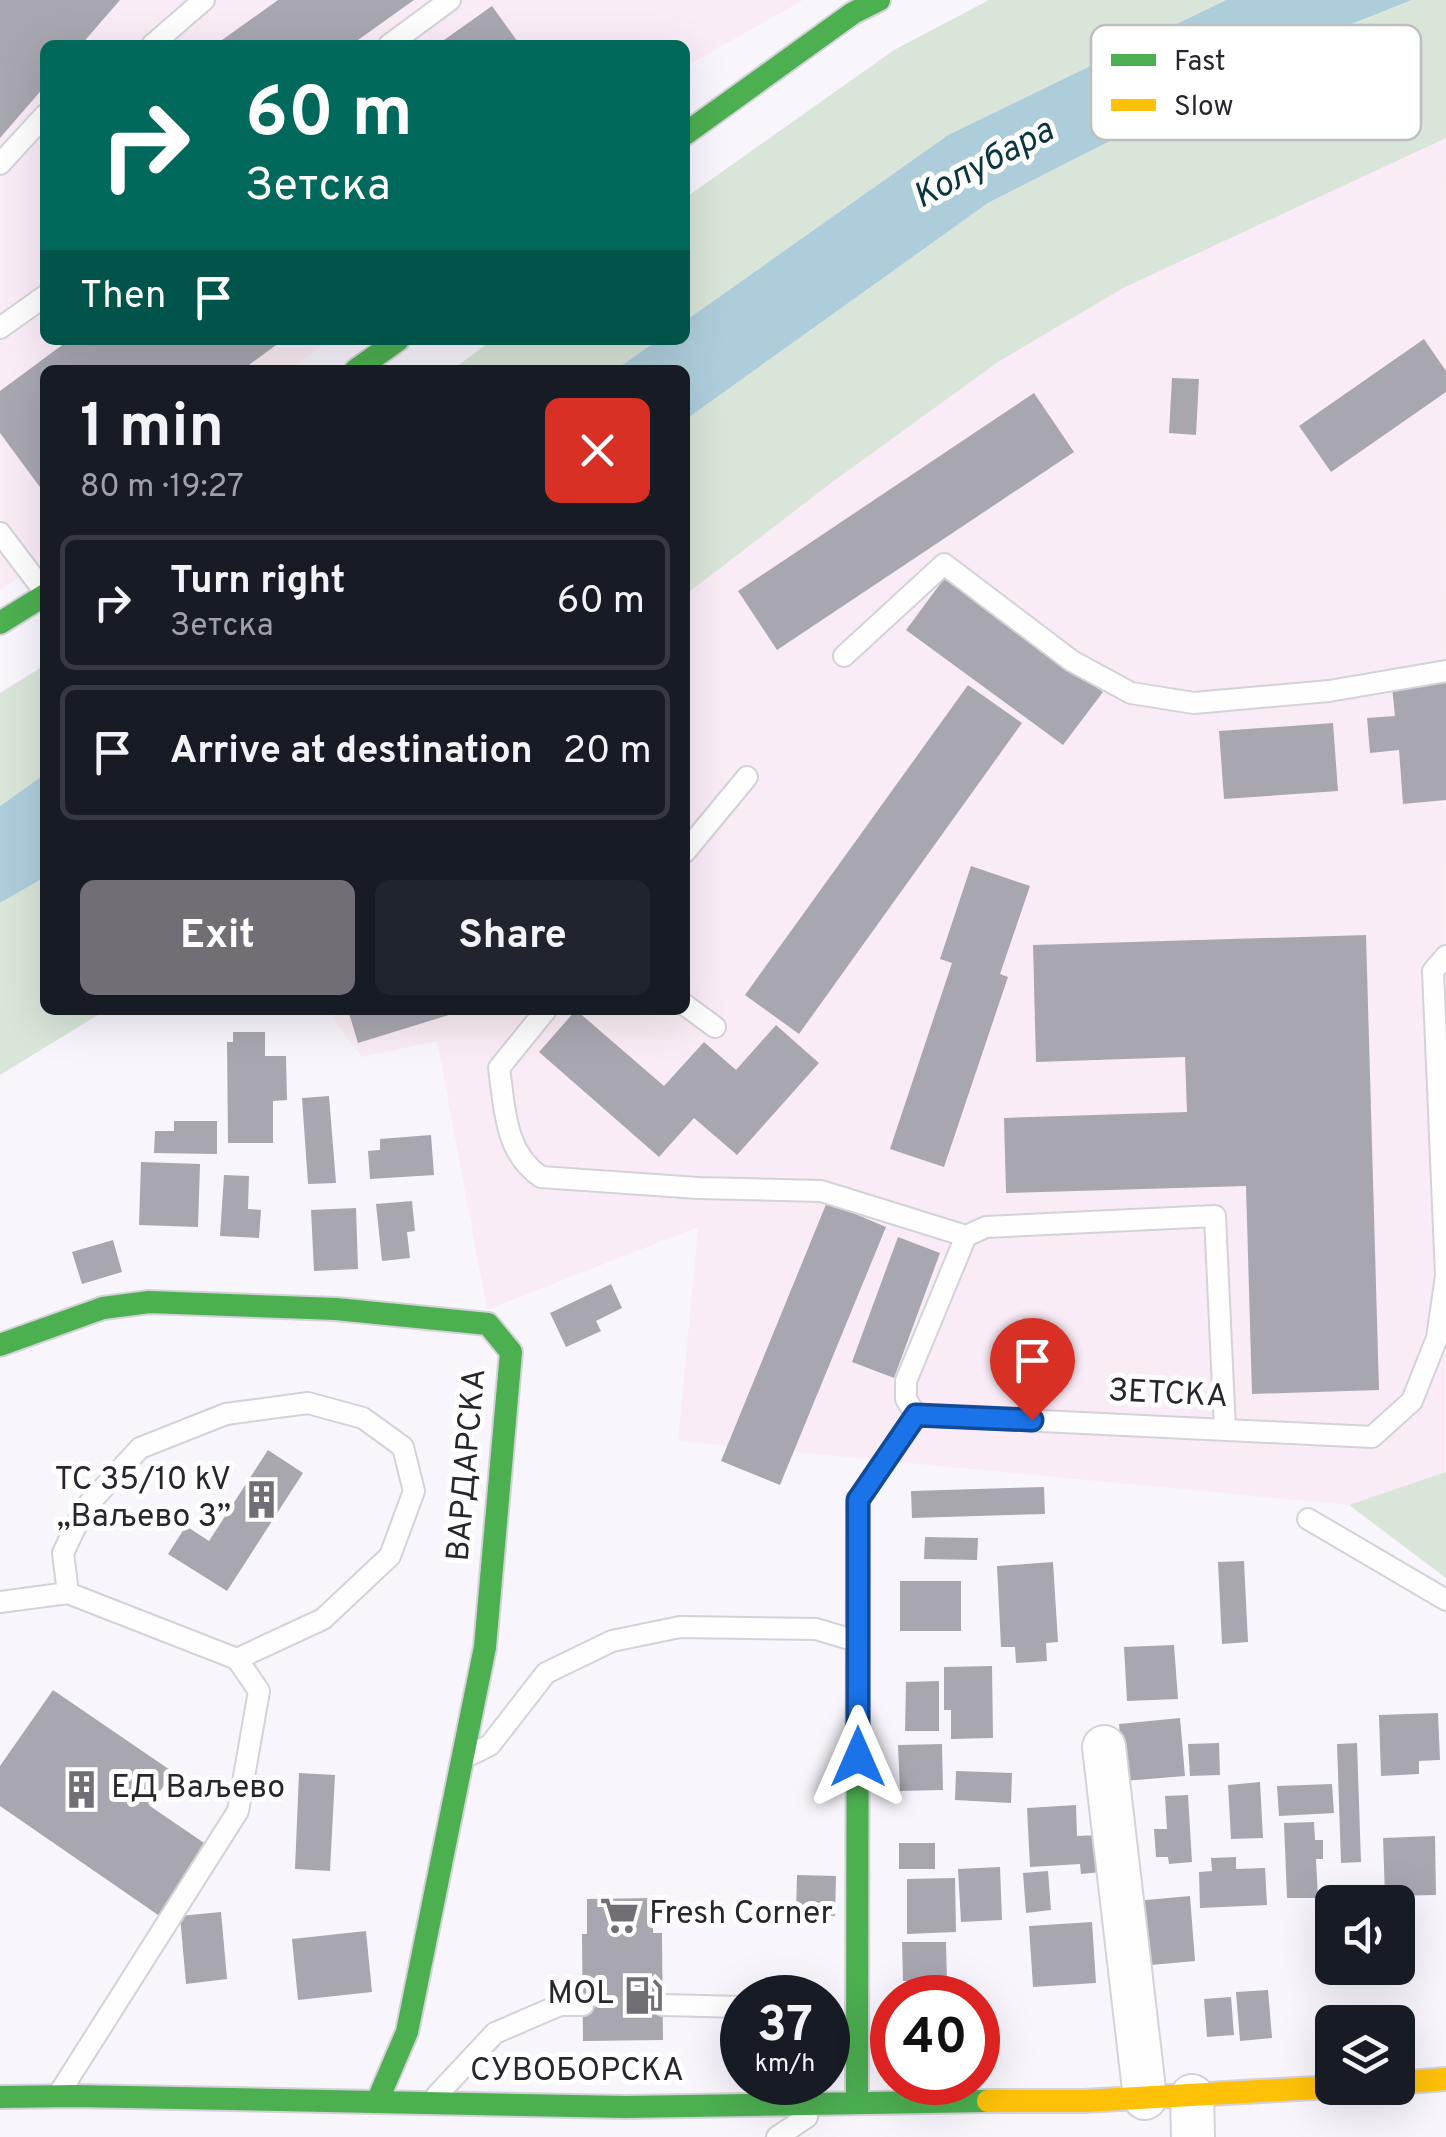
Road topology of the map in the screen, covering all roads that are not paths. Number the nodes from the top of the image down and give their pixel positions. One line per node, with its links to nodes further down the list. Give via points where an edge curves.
1 (204, 0): 5 (lane)
2 (450, 0): 6 (lane)
3 (879, 0): 4 (street)
4 (849, 7): 8 (street)
5 (158, 40)
6 (395, 40)
7 (40, 120): 9 (lane)
8 (690, 130)
9 (0, 164)
10 (40, 300): 11 (lane)
11 (0, 328)
12 (391, 345): 13 (street)
13 (363, 365)
14 (0, 533): 15 (lane)
15 (8, 558): 16 (lane)
16 (40, 588)
17 (40, 596): 18 (street)
18 (0, 622)
19 (844, 656): 20 (lane, via 944,564 1072,660 1131,693 1194,704)
20 (1446, 671)
21 (747, 777): 22 (lane)
22 (690, 846)
23 (1446, 956): 28 (lane, ЗЕТСКА, via 1433,970)
24 (690, 1008): 26 (lane)
25 (542, 1015): 27 (lane, via 499,1068 512,1144 541,1177 821,1190)
26 (715, 1027)
27 (966, 1236): 30 (lane, via 906,1381 906,1399); 31 (lane, via 986,1226 1215,1216)
28 (1446, 1276): 31 (lane, ЗЕТСКА, via 1437,1338 1412,1401 1372,1437)
29 (0, 1346): 40 (street, ВАРДАРСКА, via 103,1308 148,1302 336,1309 488,1324 511,1352 484,1647)
30 (916, 1415): 31 (lane, ЗЕТСКА); 32 (lane)
31 (1225, 1430)
32 (858, 1500): 37 (street)
33 (1308, 1519): 35 (lane)
34 (68, 1593): 36 (lane); 38 (lane); 38 (lane, via 63,1553 84,1509 140,1448 226,1414 308,1403 363,1418 403,1447 414,1491 390,1556 323,1619)
35 (1446, 1600)
36 (0, 1602)
37 (858, 1642): 40 (lane, via 816,1629 680,1628 612,1642 546,1673 490,1745); 55 (street)
38 (237, 1659): 47 (lane, via 259,1691 238,1811)
39 (1104, 1747): 49 (street)
40 (462, 1759): 56 (street, ВАРДАРСКА, via 407,2032)
41 (583, 2005): 51 (lane, via 560,2005 495,2033)
42 (663, 2006): 43 (lane)
43 (720, 2007)
44 (1446, 2079): 45 (street)
45 (1415, 2081)
46 (1315, 2091): 57 (street, СУВОБОРСКА)
47 (57, 2096): 48 (street, СУВОБОРСКА); 56 (street, СУВОБОРСКА)
48 (0, 2097)
49 (1145, 2098): 55 (street, СУВОБОРСКА); 57 (street, СУВОБОРСКА)
50 (720, 2100): 54 (street, СУВОБОРСКА)
51 (429, 2104): 54 (street, СУВОБОРСКА, via 587,2114); 56 (street, СУВОБОРСКА)
52 (811, 2105): 59 (lane)
53 (848, 2105): 55 (street, СУВОБОРСКА)
54 (626, 2107): 58 (lane)
55 (858, 2111)
56 (377, 2113)
57 (1192, 2116)
58 (654, 2127)
59 (777, 2137)

